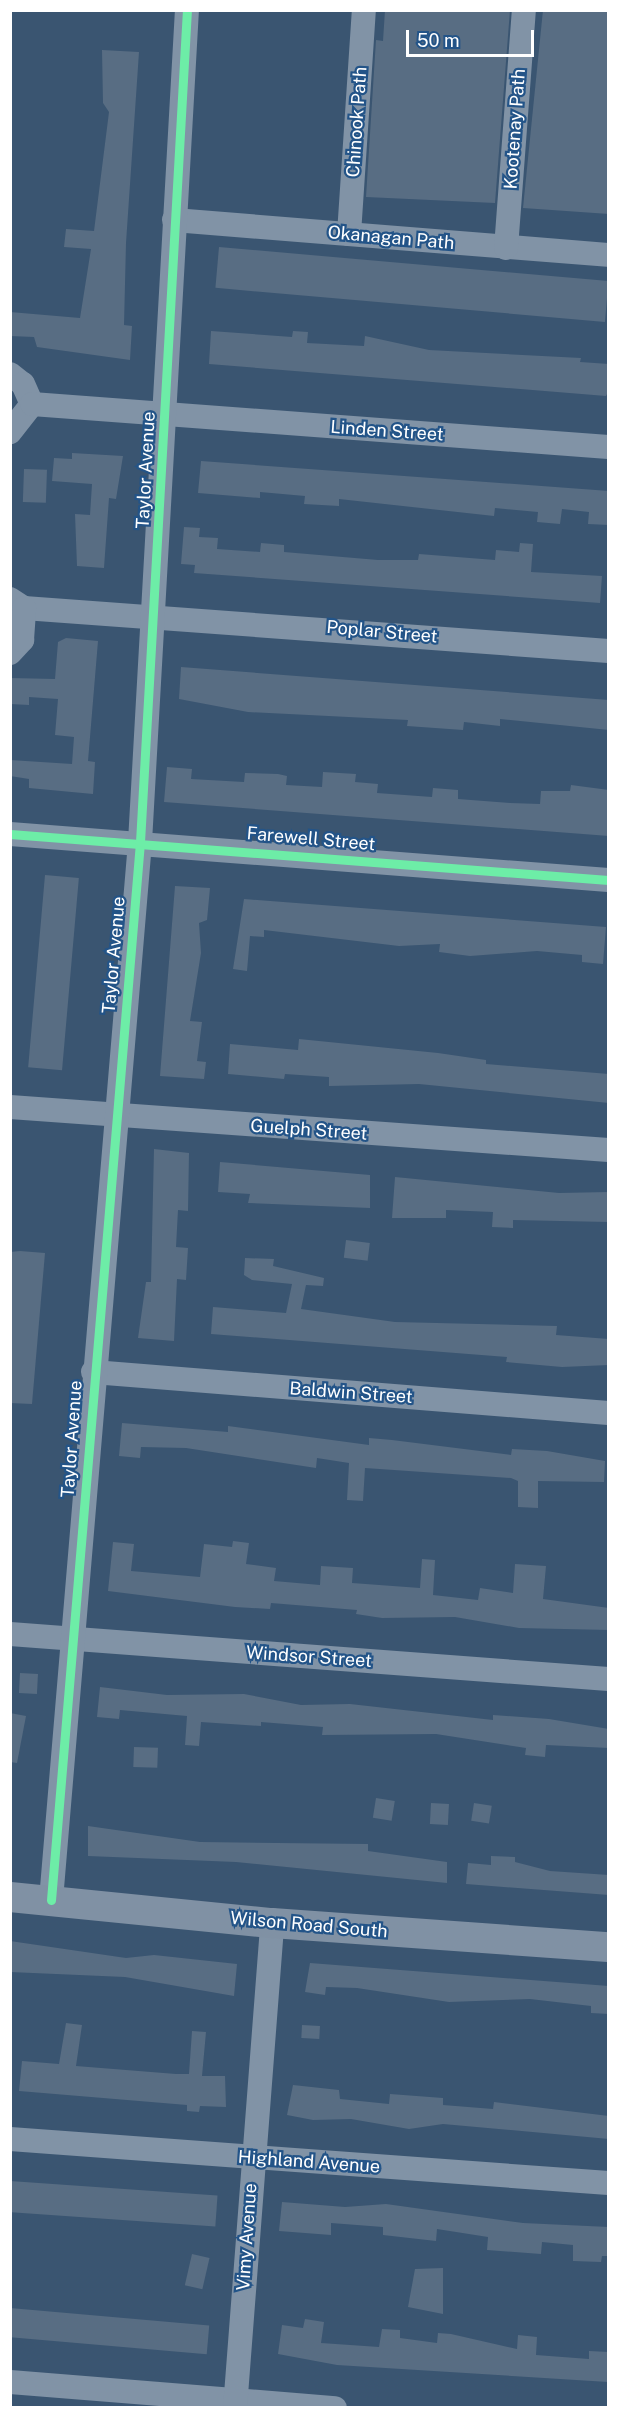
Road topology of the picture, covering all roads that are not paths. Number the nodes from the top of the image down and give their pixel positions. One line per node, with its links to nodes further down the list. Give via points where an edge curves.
1 (188, 10): 4 (street, Taylor Avenue)
2 (364, 10): 5 (street, Chinook Path)
3 (524, 10): 6 (street, Kootenay Path)
4 (174, 220): 5 (street, Okanagan Path); 10 (street, Taylor Avenue)
5 (349, 234): 6 (street, Okanagan Path)
6 (506, 248): 7 (street, Okanagan Path)
7 (609, 255)
8 (10, 374): 9 (street, via 23,384)
9 (32, 404): 10 (street, Linden Street); 11 (street)
10 (165, 415): 12 (street, Linden Street); 14 (street, Taylor Avenue)
11 (10, 432)
12 (609, 447)
13 (17, 604): 14 (street, Poplar Street); 16 (street, via 21,640)
14 (155, 614): 15 (street, Poplar Street); 18 (street, Taylor Avenue)
15 (609, 651)
16 (10, 653)
17 (10, 834): 18 (street, Farewell Street)
18 (140, 842): 19 (street, Farewell Street); 21 (street, Taylor Avenue)
19 (609, 879)
20 (10, 1107): 21 (street, Guelph Street)
21 (118, 1116): 22 (street, Guelph Street); 23 (street, Taylor Avenue)
22 (609, 1149)
23 (93, 1372): 24 (street, Baldwin Street); 26 (street, Taylor Avenue)
24 (609, 1413)
25 (10, 1634): 26 (street, Windsor Street)
26 (75, 1640): 27 (street, Windsor Street); 29 (street, Taylor Avenue)
27 (609, 1679)
28 (10, 1897): 29 (main road, Wilson Road South)
29 (51, 1900): 30 (main road, Wilson Road South)
30 (272, 1923): 31 (main road, Wilson Road South); 33 (street, Vimy Avenue)
31 (609, 1947)
32 (10, 2139): 33 (street, Highland Avenue)
33 (253, 2158): 34 (street, Highland Avenue); 36 (street, Vimy Avenue)
34 (609, 2183)
35 (10, 2382): 36 (street)
36 (236, 2404): 37 (street)
37 (335, 2408)

